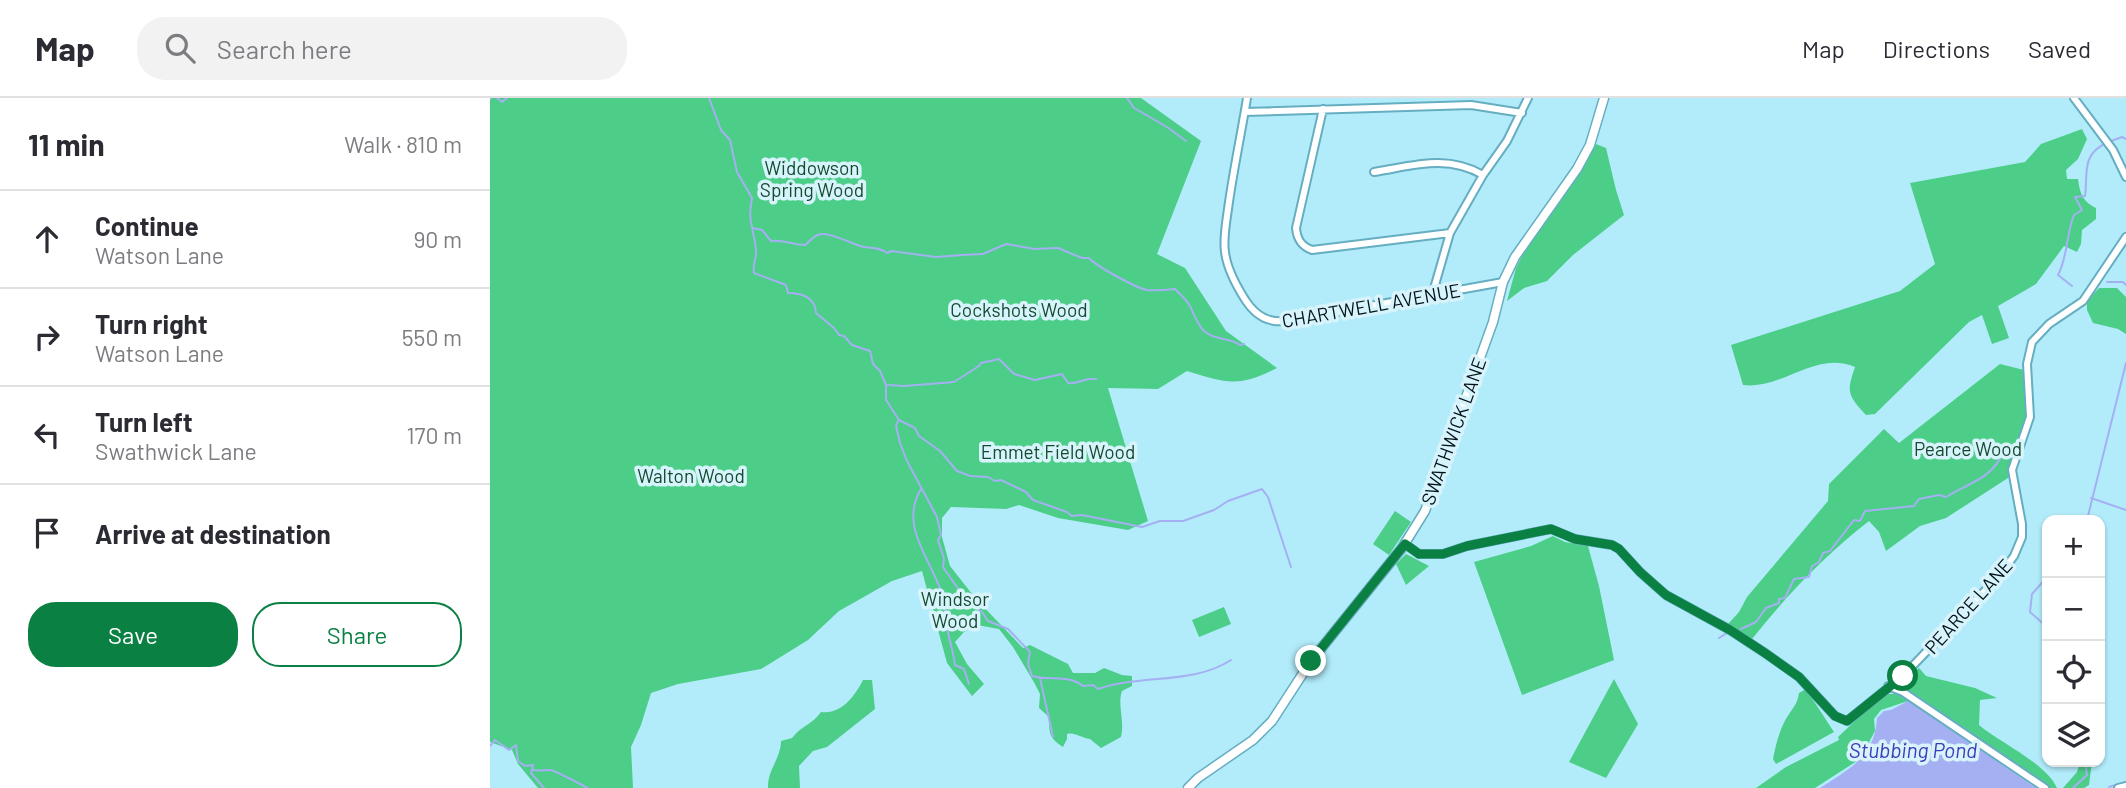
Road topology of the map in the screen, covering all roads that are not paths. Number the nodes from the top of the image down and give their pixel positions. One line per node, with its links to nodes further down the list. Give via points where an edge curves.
1 (1247, 98): 6 (street, CHARTWELL AVENUE)
2 (1528, 98): 7 (street)
3 (1604, 98): 13 (street, SWATHWICK LANE, via 1590,145 1577,169 1515,257)
4 (2074, 98): 10 (street, via 2106,139)
5 (1322, 109): 6 (street); 7 (street, via 1471,105); 11 (street, via 1296,228 1305,247 1312,250)
6 (1245, 112): 14 (street, CHARTWELL AVENUE, via 1224,250 1232,276 1251,308 1274,322)
7 (1522, 113): 9 (street)
8 (1374, 172): 9 (street, via 1440,162)
9 (1483, 175): 11 (street)
10 (2126, 177)
11 (1450, 233): 14 (street, via 1434,285)
12 (2126, 237): 16 (street, PEARCE LANE, via 2083,301 2032,342 2027,364 2030,417 2012,470 2022,524 2014,556)
13 (1503, 282): 14 (street, CHARTWELL AVENUE); 15 (street, SWATHWICK LANE, via 1430,502)
14 (1436, 295)
15 (1405, 544): 17 (street, PEARCE LANE, via 1419,554 1443,554 1551,529 1575,539 1612,545 1666,595 1730,630 1799,677 1835,716 1847,721); 20 (street, SWATHWICK LANE, via 1311,661 1272,721)
16 (1903, 676): 17 (street, PEARCE LANE); 18 (street)
17 (1888, 686): 18 (street)
18 (1902, 692): 21 (street)
19 (2126, 786): 22 (street)
20 (1188, 788)
21 (2045, 788)
22 (2118, 788)

